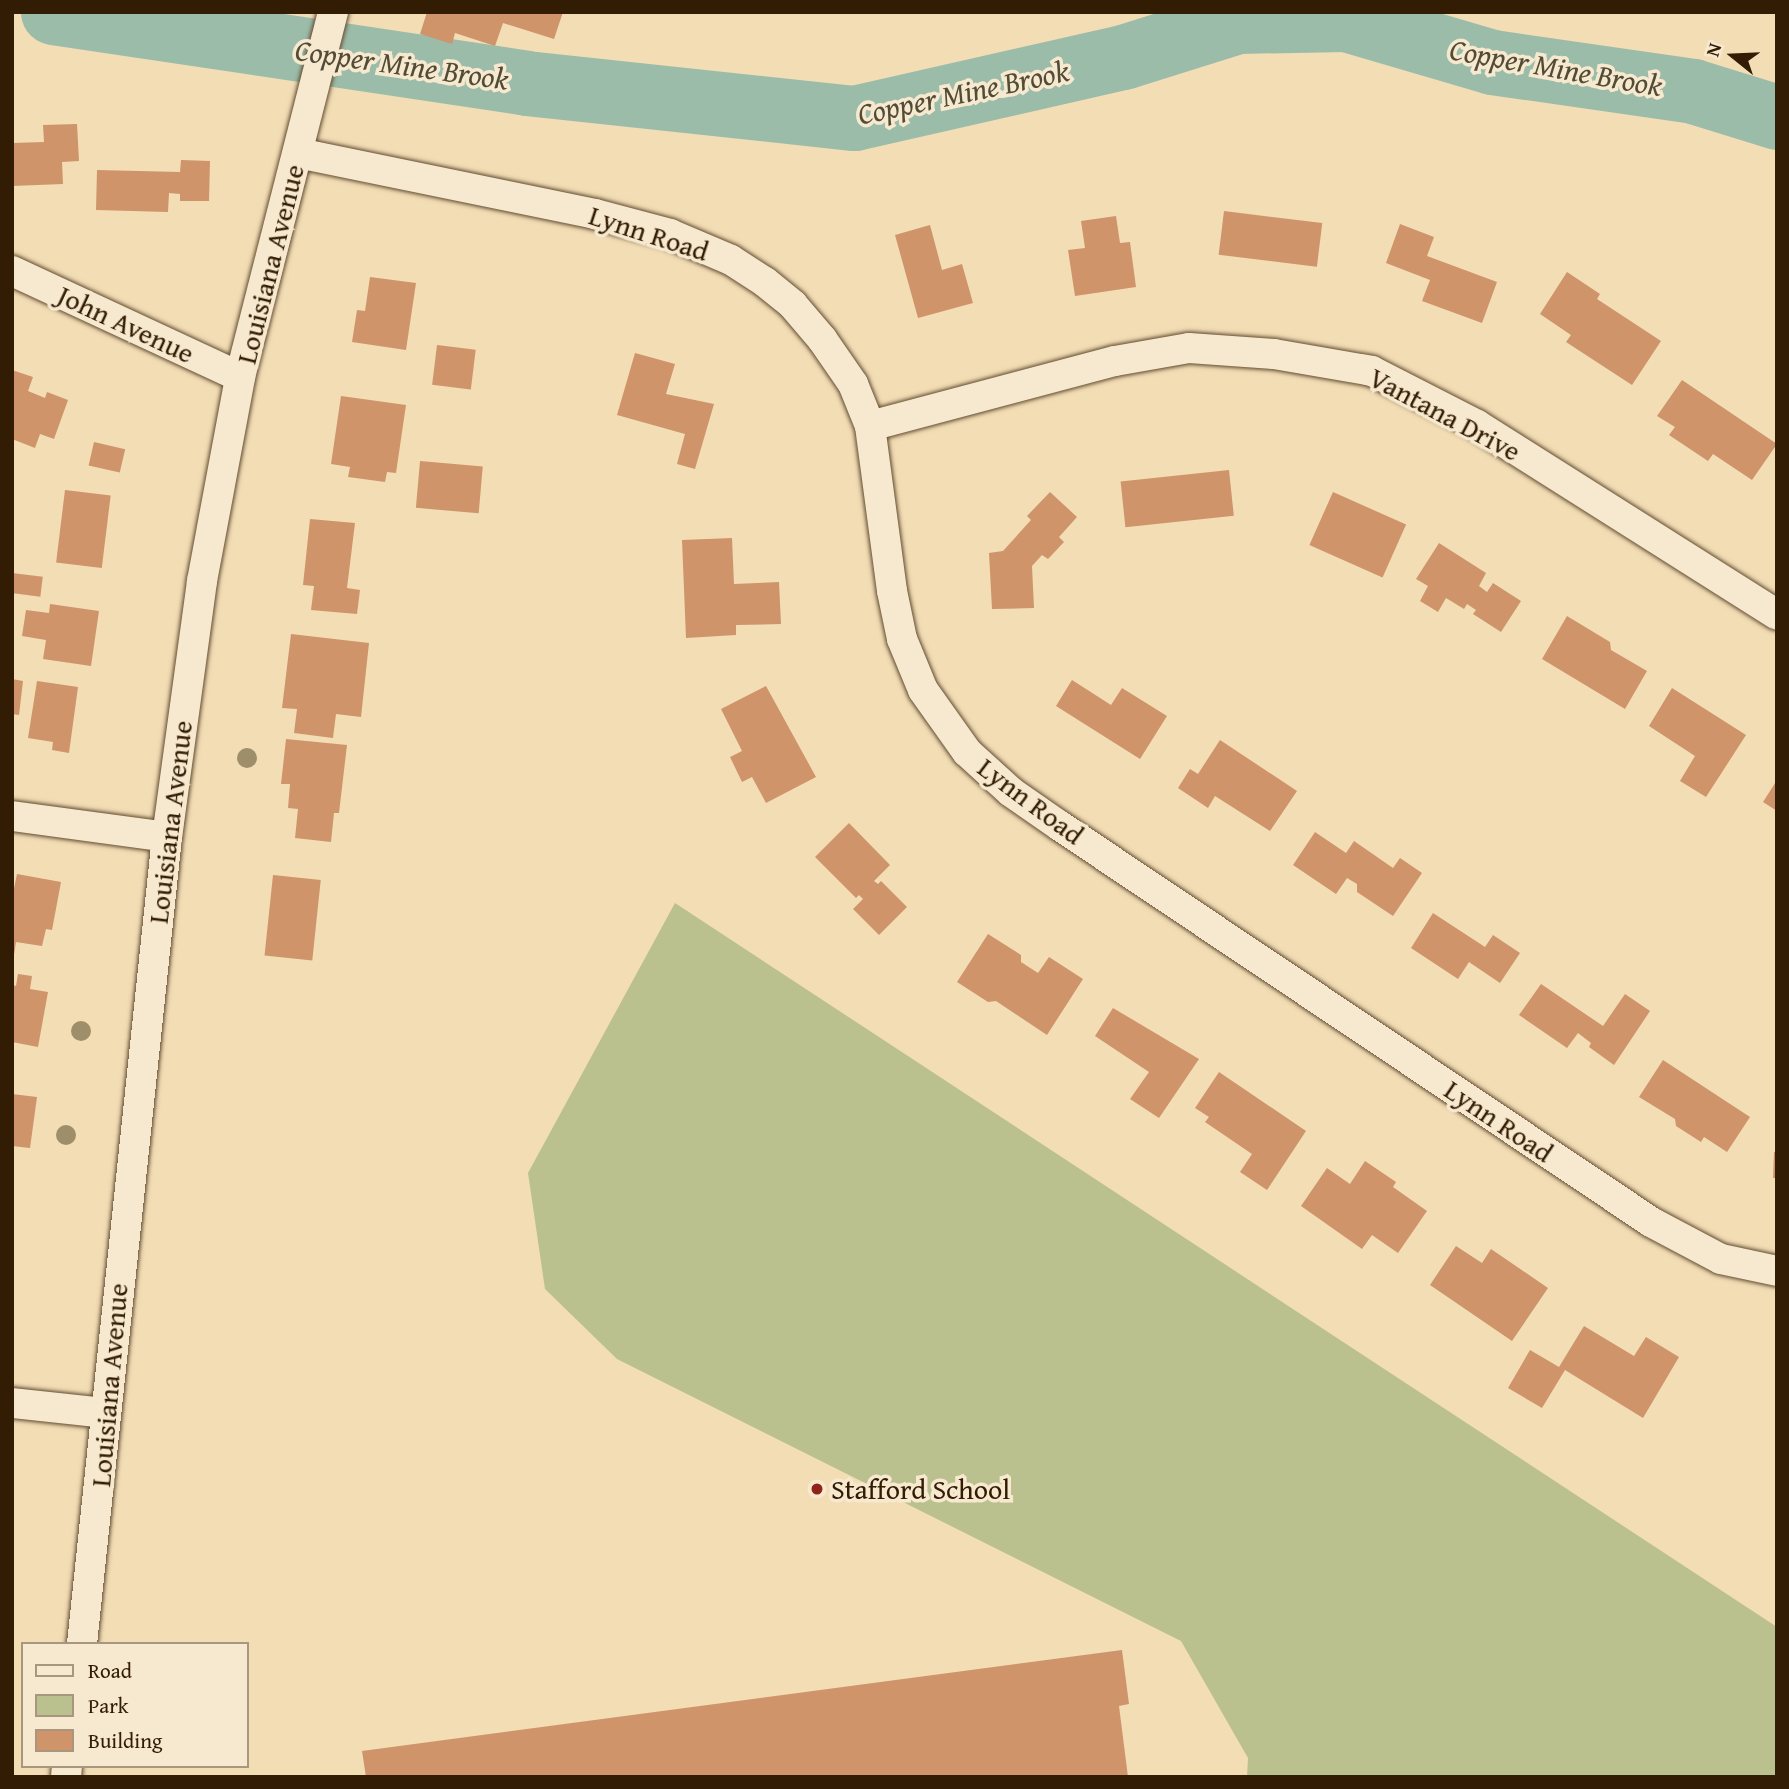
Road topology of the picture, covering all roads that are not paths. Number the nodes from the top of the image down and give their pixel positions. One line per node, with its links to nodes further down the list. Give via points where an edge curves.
1 (332, 13): 2 (street, Louisiana Avenue)
2 (298, 153): 4 (street, Louisiana Avenue); 5 (street, Lynn Road, via 595,214 670,234 731,260 793,305 822,339 853,384)
3 (12, 271): 4 (street, John Avenue)
4 (240, 377): 8 (street, Louisiana Avenue, via 202,581)
5 (870, 426): 6 (street, Vantana Drive, via 1115,360 1189,348 1274,354 1373,371 1477,425); 9 (street, Lynn Road, via 902,639 923,690 967,752 1011,792 1060,826 1651,1222 1721,1259)
6 (1777, 615)
7 (12, 816): 8 (street)
8 (167, 837): 11 (street, Louisiana Avenue)
9 (1777, 1271)
10 (12, 1403): 11 (street)
11 (105, 1413): 12 (street, Louisiana Avenue)
12 (82, 1642)

